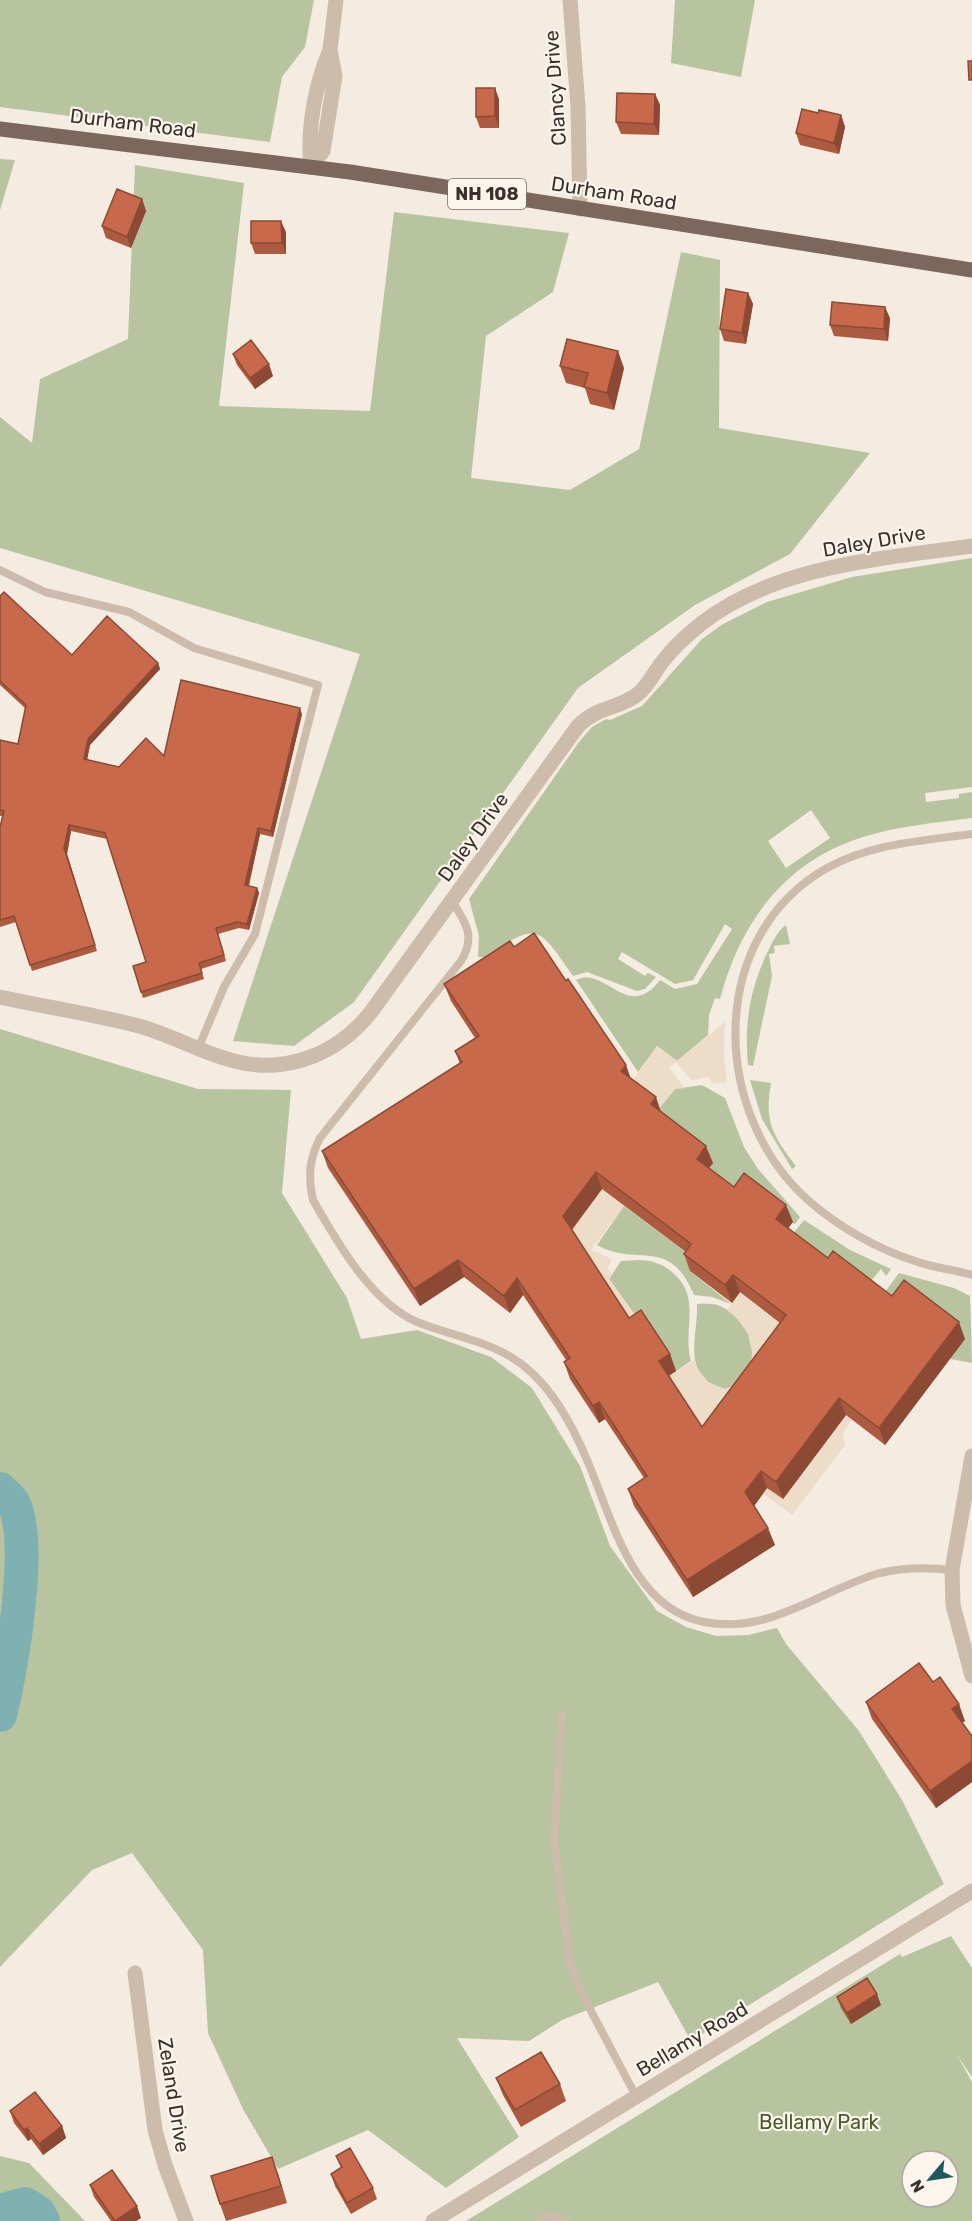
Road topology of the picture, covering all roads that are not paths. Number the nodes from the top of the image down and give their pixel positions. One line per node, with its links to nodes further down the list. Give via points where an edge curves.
1 (336, 0): 4 (street, via 330,50 320,73 309,148)
2 (570, 0): 5 (street, Clancy Drive)
3 (0, 129): 4 (main road, Durham Road / NH 108)
4 (311, 167): 5 (main road, Durham Road / NH 108)
5 (580, 209): 6 (main road, Durham Road / NH 108)
6 (972, 270)
7 (972, 546): 10 (street, Daley Drive, via 834,568 795,579 747,596 704,622 675,647 635,696 592,713 578,726)
8 (0, 570): 12 (lane, via 45,592 129,612 194,648 318,685 255,934 224,987)
9 (972, 834): 13 (lane, via 881,846 825,869 797,891 763,931 752,952 737,1000 735,1054 740,1087 758,1135 786,1178 809,1201 891,1252)
10 (452, 901): 12 (street, Daley Drive, via 366,1019 333,1047 300,1061 263,1066); 15 (lane, via 467,925 470,946 320,1138 309,1173 313,1200 371,1288 393,1308 416,1321 505,1353 542,1383 587,1460 626,1556 654,1593 675,1611 717,1624 758,1621 783,1615 880,1573 907,1567)
11 (0, 997): 12 (street, Daley Drive, via 140,1026)
12 (198, 1049)
13 (972, 1275)
14 (972, 1456): 15 (street)
15 (952, 1570): 16 (street, via 953,1605)
16 (972, 1676)
17 (562, 1715): 20 (lane, via 554,1839 570,1964)
18 (972, 1891): 20 (street, Bellamy Road)
19 (135, 1973): 21 (street, Zeland Drive, via 155,2130)
20 (637, 2098): 22 (street, Bellamy Road)
21 (186, 2221)
22 (433, 2221)
23 (539, 2221): 24 (lane, via 547,2215)
24 (566, 2221)

